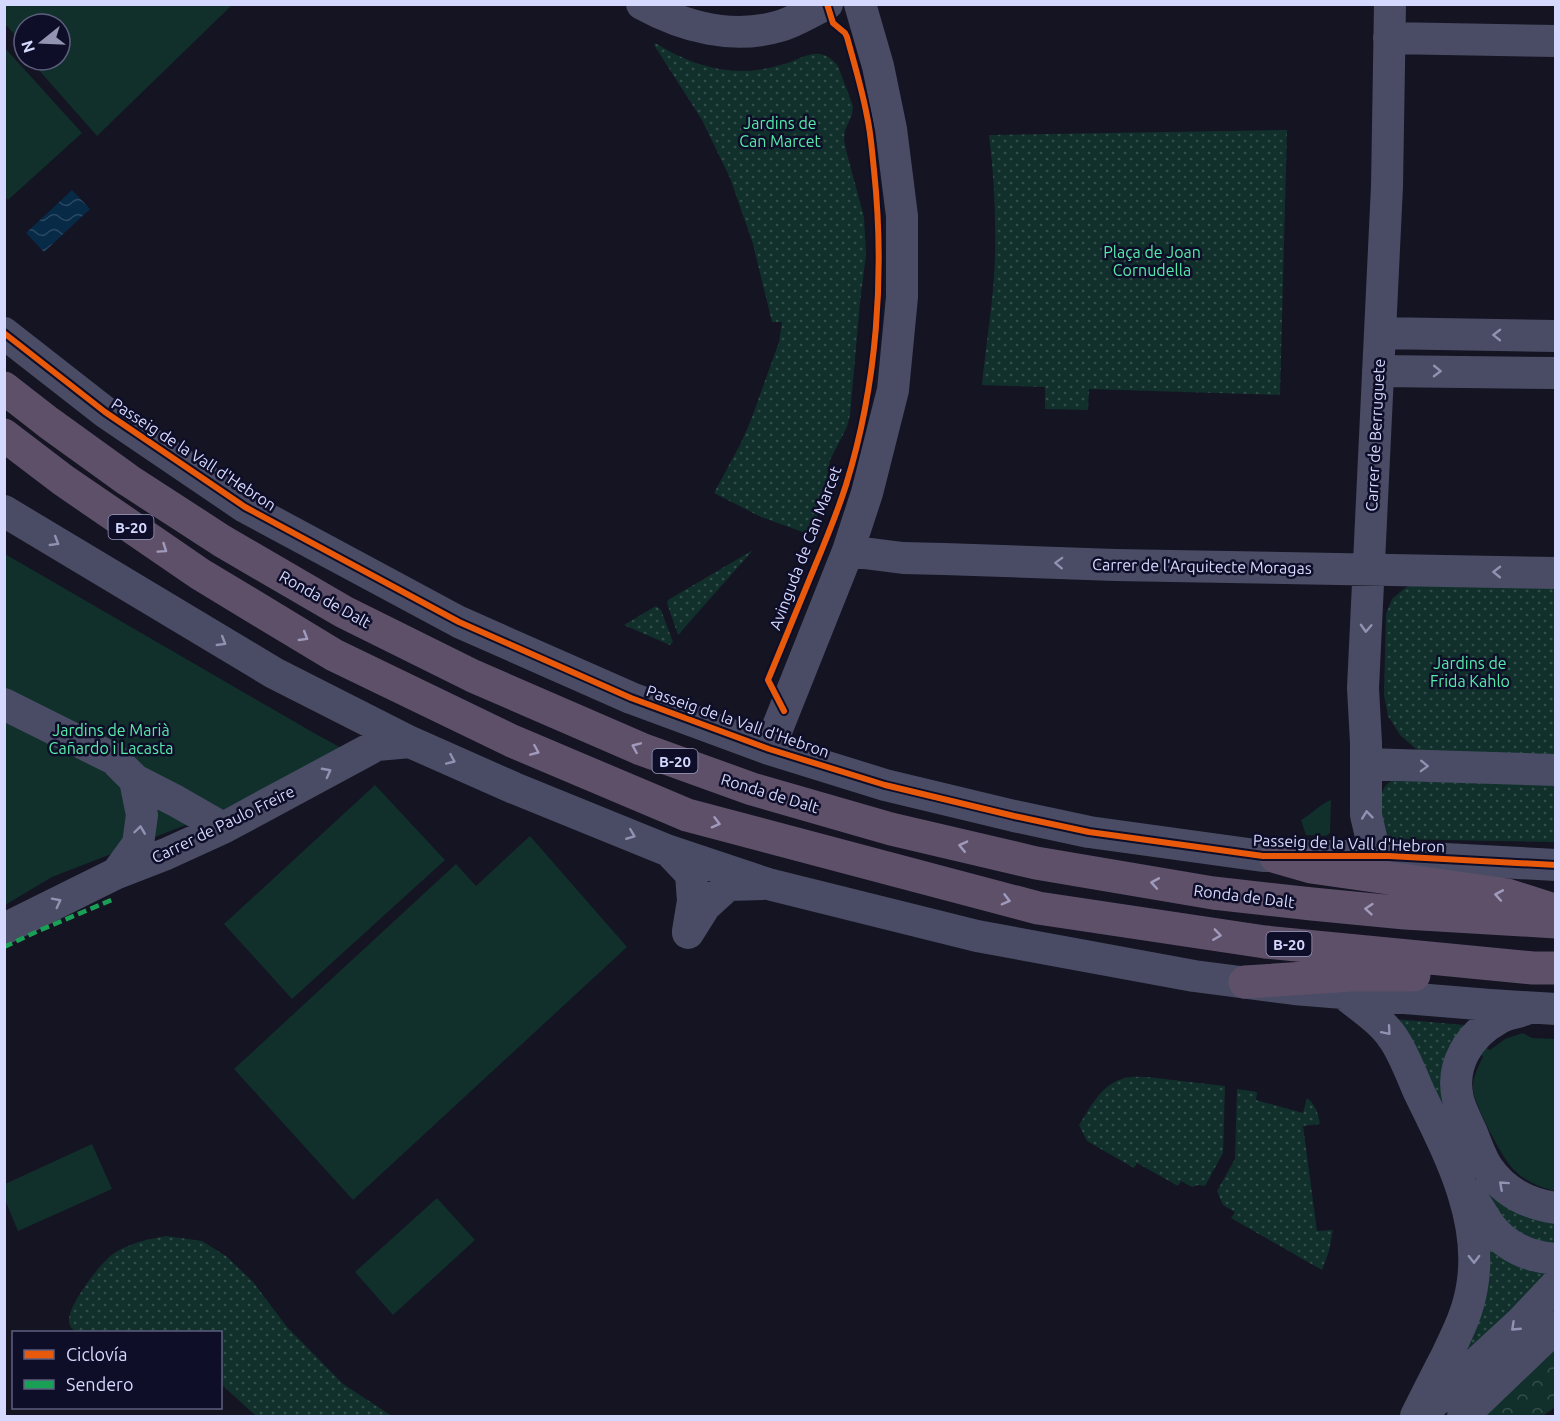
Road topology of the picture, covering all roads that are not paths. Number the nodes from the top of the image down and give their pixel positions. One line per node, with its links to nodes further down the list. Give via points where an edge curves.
1 (642, 4): 2 (street, via 678,21 739,32 780,26)
2 (826, 4)
3 (860, 4): 17 (street, via 879,66 891,129 902,216 902,297 893,390)
4 (1390, 4): 5 (street, Carrer de Berruguete)
5 (1389, 38): 6 (street); 8 (street, Carrer de Berruguete, via 1388,174)
6 (1556, 41)
7 (4, 333): 22 (street, Passeig de la Vall d'Hebron, via 105,412 245,507 459,622 631,698)
8 (1380, 333): 9 (street, one-way to 8); 10 (street, Carrer de Berruguete)
9 (1556, 336)
10 (1378, 371): 11 (street, one-way to 11); 18 (street, Carrer de Berruguete)
11 (1556, 373)
12 (4, 387): 34 (highway, Ronda de Dalt / B-20, one-way to 12, via 1405,913 1201,891 1024,860 891,830 753,789 641,749 473,676 344,612 222,541 128,480)
13 (4, 435): 15 (highway, B-20)
14 (4, 446): 15 (highway)
15 (63, 480): 36 (highway, B-20, one-way to 36, via 200,574 334,655 512,741 687,815 1038,908 1265,942)
16 (4, 512): 21 (street, one-way to 21, via 274,673)
17 (848, 551): 18 (street, Carrer de l'Arquitecte Moragas, one-way to 17, via 903,558); 22 (street)
18 (1369, 570): 19 (street, Carrer de l'Arquitecte Moragas, one-way to 18); 23 (street, Carrer de Berruguete, one-way to 23, via 1363,688)
19 (1556, 573)
20 (9, 706): 25 (street, via 114,759)
21 (410, 742): 26 (street, Carrer de Paulo Freire, one-way to 21, via 377,745); 27 (street, one-way to 27)
22 (769, 749): 28 (street, Passeig de la Vall d'Hebron, via 885,785 1089,832)
23 (1366, 764): 24 (street, one-way to 24); 29 (street, Carrer de Berruguete, one-way to 23, via 1372,841 1366,815)
24 (1556, 770)
25 (135, 780): 26 (street); 31 (street, one-way to 25, via 138,844 142,815)
26 (223, 828): 31 (street, Carrer de Paulo Freire)
27 (669, 851): 32 (street); 32 (street, via 691,874 693,901 688,933 705,906 728,885)
28 (1276, 856): 29 (street, Passeig de la Vall d'Hebron); 33 (highway, one-way to 28, via 1507,895 1311,867)
29 (1389, 856): 30 (street, Passeig de la Vall d'Hebron)
30 (1556, 865)
31 (117, 873): 35 (street, Carrer de Paulo Freire, one-way to 31)
32 (768, 884): 37 (street, via 977,936)
33 (1556, 910)
34 (1556, 921)
35 (4, 929)
36 (1544, 968): 37 (highway)
37 (1245, 982): 38 (street)
38 (1342, 993): 39 (street); 40 (street, one-way to 40, via 1394,1039)
39 (1543, 1009): 41 (street, one-way to 39, via 1516,1195 1494,1176 1463,1114 1456,1083 1462,1054 1480,1031 1498,1018)
40 (1460, 1181): 42 (street, via 1501,1238 1528,1254); 45 (street, one-way to 45, via 1474,1247 1473,1286 1458,1332)
41 (1556, 1208)
42 (1556, 1259)
43 (1556, 1285): 45 (street, one-way to 45)
44 (1556, 1327): 46 (street)
45 (1417, 1416)
46 (1463, 1416)

